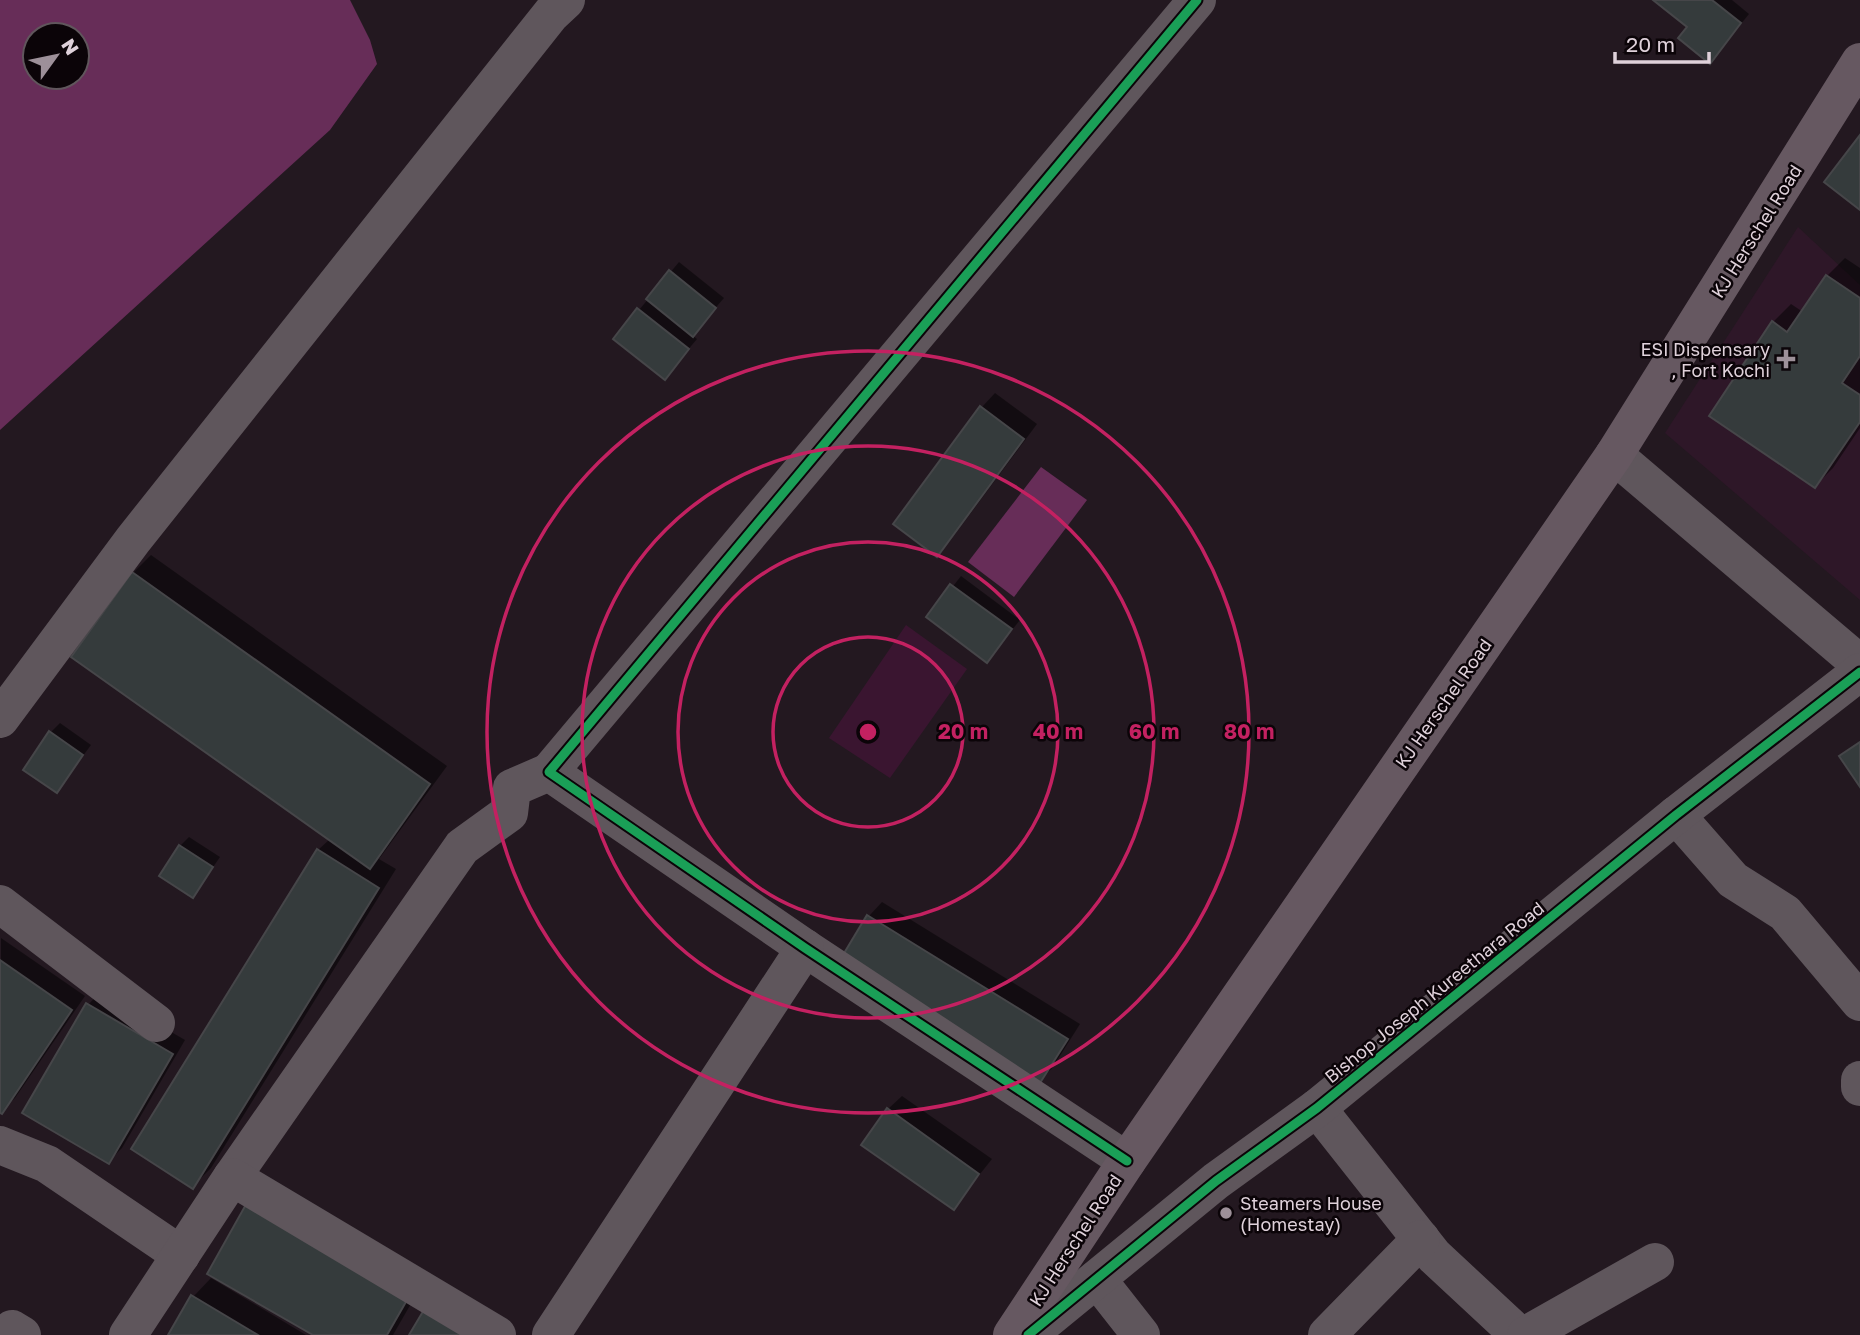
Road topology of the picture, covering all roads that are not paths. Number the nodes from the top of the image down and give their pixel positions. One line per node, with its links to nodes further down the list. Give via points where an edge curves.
1 (566, 0): 7 (street, via 133,540)
2 (1197, 0): 8 (street)
3 (1860, 62): 4 (main road, KJ Herschel Road)
4 (1614, 455): 5 (street); 18 (main road, KJ Herschel Road)
5 (1860, 664)
6 (1860, 672): 9 (street, Bishop Joseph Kureethara Road)
7 (0, 719)
8 (549, 772): 11 (street); 19 (street, via 512,788 509,813 462,847)
9 (1676, 815): 12 (street, via 1733,880 1785,913); 16 (street, Bishop Joseph Kureethara Road)
10 (0, 904): 13 (street)
11 (805, 948): 18 (street); 28 (street)
12 (1860, 1002)
13 (156, 1023)
14 (1860, 1080): 15 (street)
15 (1860, 1087)
16 (1317, 1108): 20 (street); 23 (street, Bishop Joseph Kureethara Road, via 1216,1181)
17 (0, 1145): 21 (street, via 47,1164)
18 (1127, 1161): 29 (main road, KJ Herschel Road)
19 (232, 1177): 21 (street); 27 (street)
20 (1421, 1239): 32 (street); 33 (street)
21 (181, 1255): 26 (street)
22 (1655, 1262): 34 (street)
23 (1097, 1279): 30 (street, Bishop Joseph Kureethara Road); 31 (street)
24 (9, 1335): 25 (street, via 12,1329)
25 (22, 1335)
26 (128, 1335)
27 (496, 1335)
28 (551, 1335)
29 (1012, 1335)
30 (1028, 1335)
31 (1141, 1335)
32 (1326, 1335)
33 (1519, 1335)
34 (1526, 1335)

